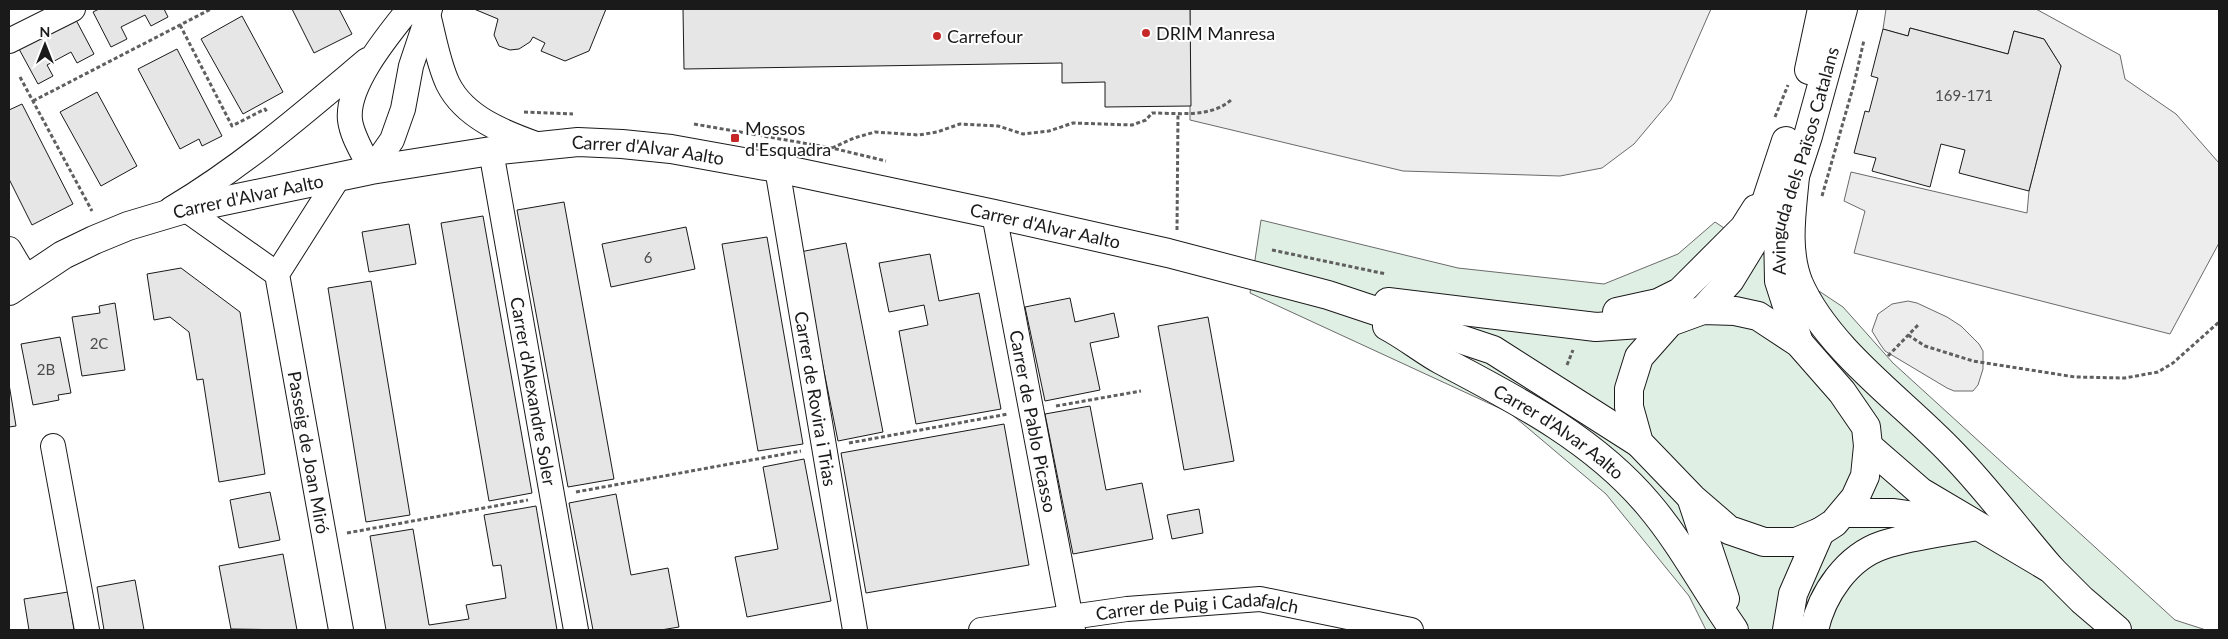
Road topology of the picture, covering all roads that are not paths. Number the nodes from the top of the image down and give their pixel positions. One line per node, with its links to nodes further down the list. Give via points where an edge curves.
1 (73, 9): 5 (street)
2 (1822, 9): 13 (main road, Avinguda dels Països Catalans, via 1808,76)
3 (1843, 9): 11 (main road, Avinguda dels Països Catalans)
4 (422, 11): 6 (street); 7 (street, via 449,86 463,105 506,134); 10 (street, via 403,109 392,140)
5 (9, 41)
6 (372, 56): 10 (street, via 352,102 350,119); 16 (street, via 277,136)
7 (539, 145): 8 (main road, Carrer d'Alvar Aalto); 9 (main road, Carrer d'Alvar Aalto, via 578,142 622,144 671,149)
8 (491, 151): 10 (main road, Carrer d'Alvar Aalto); 36 (street, Carrer d'Alexandre Soler)
9 (777, 168): 15 (main road, Carrer d'Alvar Aalto); 37 (street, Carrer de Rovira i Trias)
10 (371, 170): 12 (main road, Carrer d'Alvar Aalto)
11 (1795, 176): 24 (main road, Avinguda dels Països Catalans, via 1778,228 1779,281); 32 (main road, via 1790,246 1799,282 1817,317 1870,375 1953,454)
12 (338, 178): 14 (main road, Carrer d'Alvar Aalto); 18 (street)
13 (1771, 187): 21 (main road, via 1752,244 1730,280); 23 (main road, via 1744,228 1680,292 1658,303 1628,311)
14 (185, 209): 16 (main road, Carrer d'Alvar Aalto); 18 (street)
15 (994, 214): 20 (main road, Carrer d'Alvar Aalto, via 1168,253); 33 (street, Carrer de Pablo Picasso)
16 (158, 216): 19 (main road, Carrer d'Alvar Aalto, via 63,255)
17 (9, 249): 19 (street)
18 (277, 274): 35 (street, Passeig de Joan Miró)
19 (18, 285)
20 (1328, 294): 23 (main road, Carrer d'Alvar Aalto); 25 (main road, Carrer d'Alvar Aalto, via 1493,350); 40 (main road, Carrer d'Alvar Aalto, via 1540,414 1609,466 1648,503 1681,546)
21 (1703, 310): 22 (main road); 24 (main road, via 1758,316)
22 (1670, 322): 23 (main road, Carrer d'Alvar Aalto, via 1596,327); 25 (main road, via 1639,357 1629,389 1629,407)
23 (1555, 323)
24 (1799, 344): 27 (main road, via 1842,392 1866,428)
25 (1639, 443): 28 (main road)
26 (53, 446): 34 (street)
27 (1868, 446): 29 (main road, via 1865,476 1856,498); 30 (main road, via 1921,492)
28 (1692, 498): 31 (main road, via 1728,530 1764,542 1796,542); 40 (main road)
29 (1844, 513): 30 (main road, via 1894,513); 31 (main road)
30 (1979, 525): 32 (main road); 42 (main road, via 1882,545 1855,560 1831,587)
31 (1820, 532): 41 (main road, via 1793,594)
32 (2051, 569): 43 (main road)
33 (1072, 624): 38 (street, Carrer de Puig i Cadafalch); 39 (street, Carrer de Puig i Cadafalch, via 1126,609 1260,599)
34 (87, 630)
35 (341, 630)
36 (576, 630)
37 (855, 630)
38 (980, 630)
39 (1410, 630)
40 (1735, 630)
41 (1787, 630)
42 (1814, 630)
43 (2117, 630)

